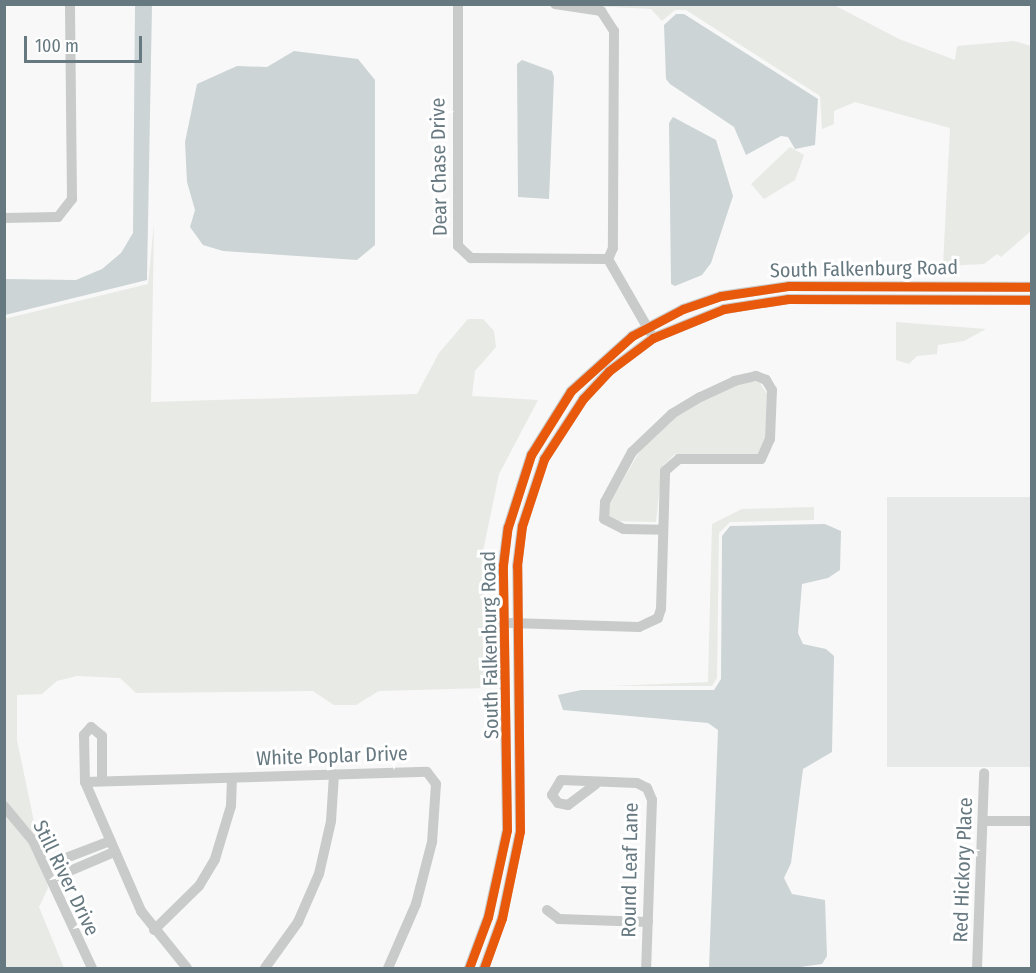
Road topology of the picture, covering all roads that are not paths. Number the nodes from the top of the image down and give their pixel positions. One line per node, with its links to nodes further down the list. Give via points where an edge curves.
1 (70, 4): 4 (street, via 72,200 58,217)
2 (458, 4): 5 (street, Dear Chase Drive, via 458,246 471,258)
3 (555, 4): 5 (street, via 601,11 614,31 613,248)
4 (4, 218)
5 (608, 259): 8 (street)
6 (1032, 286): 8 (street, South Falkenburg Road, via 752,289 683,309)
7 (1032, 300): 9 (street, South Falkenburg Road, via 788,299 724,309)
8 (647, 327): 9 (street); 11 (street, South Falkenburg Road, via 598,362 571,392 531,455 508,527 503,565)
9 (654, 338): 12 (street, South Falkenburg Road, via 596,385 544,459 522,526 517,566)
10 (663, 530): 10 (street, via 669,463 679,459 752,461 761,459 768,451 772,390 766,380 756,376 735,381 700,397 672,414 632,452 605,502 604,519 624,529); 12 (street, via 661,609 648,626)
11 (505, 623): 12 (street); 27 (street, South Falkenburg Road, via 509,785 507,830)
12 (518, 623): 28 (street, South Falkenburg Road, via 522,786 520,831)
13 (984, 773): 20 (street, Red Hickory Place)
14 (334, 774): 15 (street, White Poplar Drive); 34 (street, via 331,821 319,874 298,922); 35 (street, White Poplar Drive, via 420,770 433,777 436,784 424,877)
15 (232, 778): 17 (street, White Poplar Drive); 31 (street, via 231,806 215,859 199,886)
16 (85, 782): 17 (street, White Poplar Drive); 17 (street, via 84,735 92,727 102,736); 22 (street)
17 (102, 782)
18 (596, 784): 30 (street, Round Leaf Lane, via 637,783 647,788 652,800)
19 (4, 806): 24 (street, Still River Drive, via 33,841)
20 (983, 821): 21 (street); 39 (street, Red Hickory Place)
21 (1032, 821)
22 (112, 847): 23 (street); 25 (street); 31 (street)
23 (74, 855): 24 (street); 25 (street)
24 (45, 866): 26 (street, Still River Drive)
25 (79, 867): 26 (street)
26 (51, 879): 32 (street, Still River Drive)
27 (493, 901): 28 (street); 36 (street, South Falkenburg Road)
28 (506, 904): 37 (street, South Falkenburg Road)
29 (547, 910): 30 (street, via 560,919)
30 (648, 922): 38 (street, Round Leaf Lane)
31 (154, 930): 33 (street)
32 (92, 969)
33 (187, 969)
34 (265, 969)
35 (388, 969)
36 (469, 969)
37 (484, 969)
38 (646, 969)
39 (977, 969)

